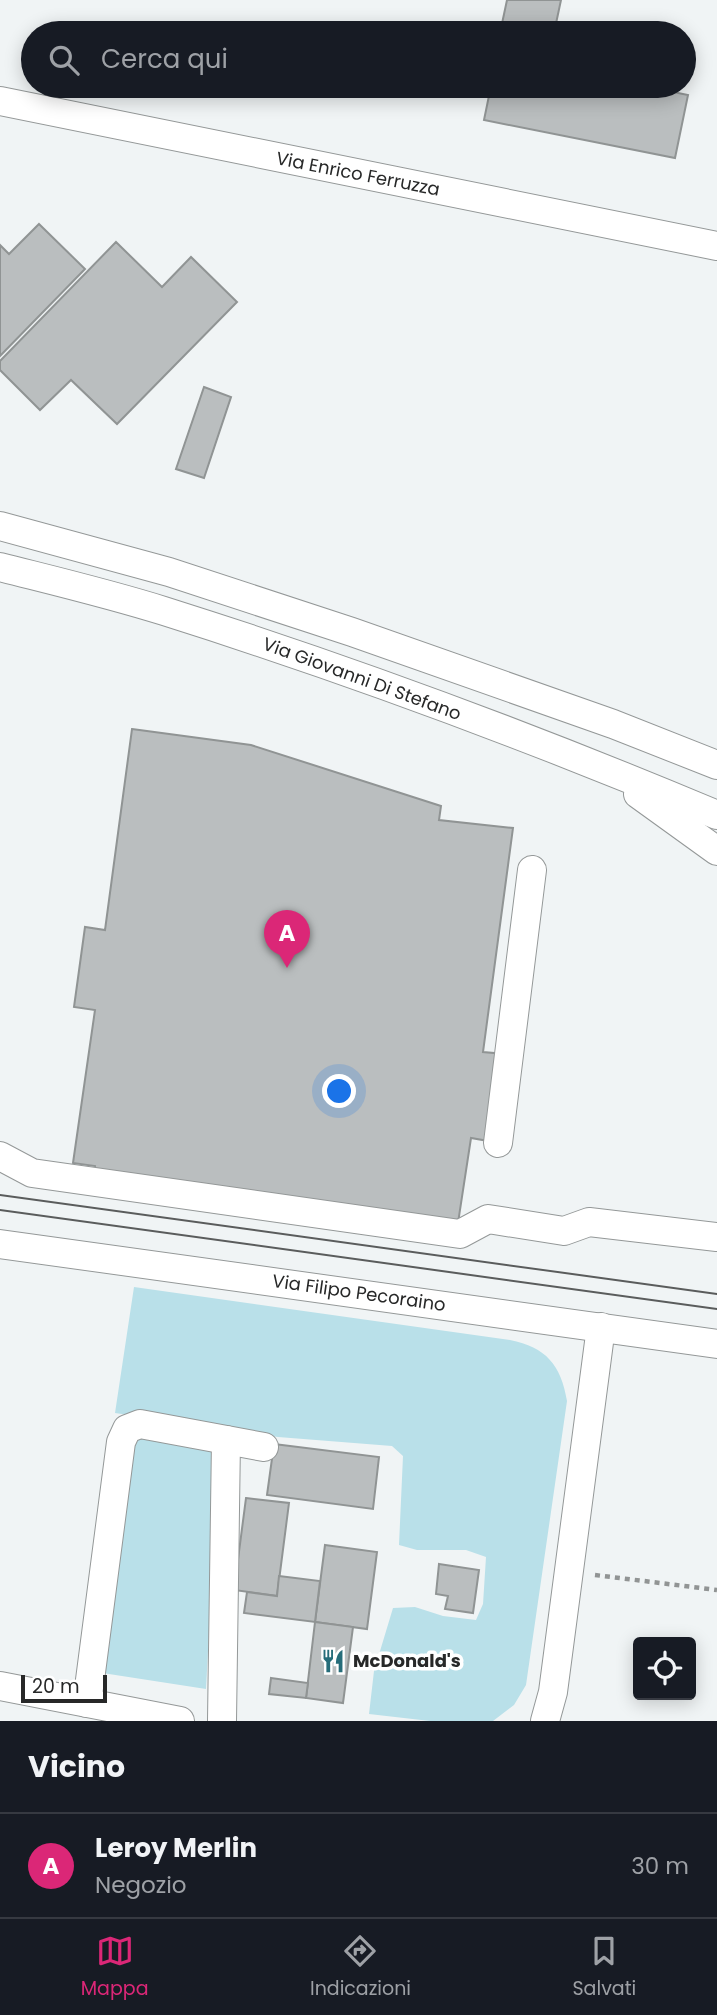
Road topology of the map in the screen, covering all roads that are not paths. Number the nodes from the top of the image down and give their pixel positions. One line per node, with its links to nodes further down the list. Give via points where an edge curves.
1 (0, 101): 2 (street, Via Enrico Ferruzza)
2 (717, 246)
3 (0, 526): 6 (street, via 169,572 352,632)
4 (0, 567): 5 (street, Via Giovanni Di Stefano, via 162,610)
5 (599, 765): 7 (street, Via Giovanni Di Stefano); 8 (street)
6 (717, 765)
7 (717, 815)
8 (717, 851)
9 (532, 870): 10 (street)
10 (498, 1143)
11 (0, 1156): 12 (street, via 32,1173 460,1234 488,1220 564,1231 589,1222)
12 (717, 1237)
13 (0, 1244): 14 (street, Via Filipo Pecoraino)
14 (601, 1327): 15 (street, Via Filipo Pecoraino); 19 (street)
15 (717, 1344)
16 (226, 1440): 17 (street); 20 (street, via 141,1424 127,1429 121,1442); 22 (street)
17 (264, 1447)
18 (0, 1686): 20 (street)
19 (553, 1692): 23 (street); 24 (street)
20 (87, 1703): 21 (street)
21 (180, 1721)
22 (222, 1721)
23 (545, 1721)
24 (561, 1721)

